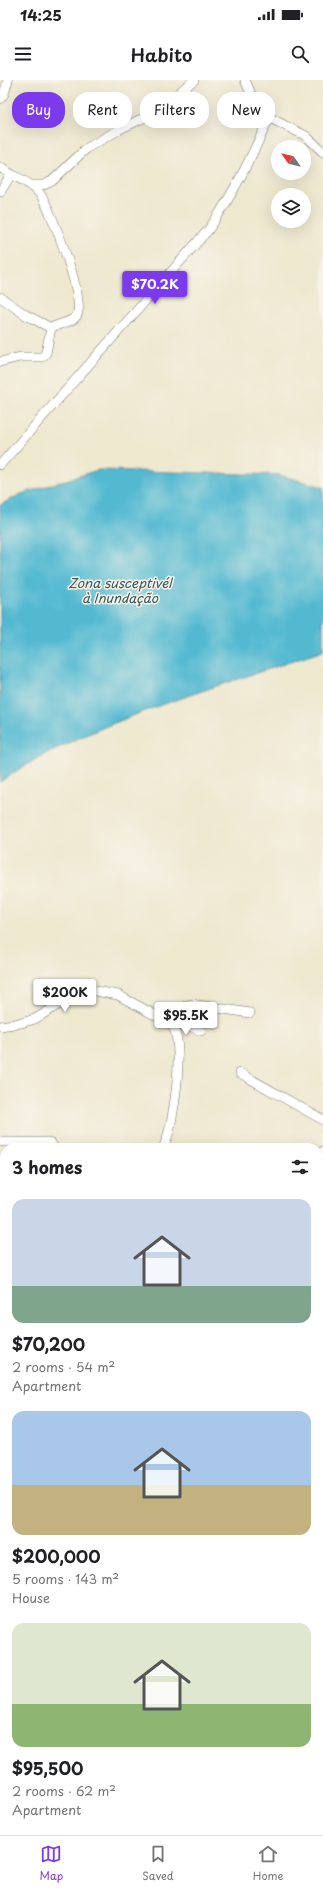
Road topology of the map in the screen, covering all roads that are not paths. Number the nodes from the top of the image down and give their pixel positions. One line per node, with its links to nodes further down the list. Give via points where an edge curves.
1 (8, 80): 5 (street)
2 (194, 80): 11 (street, via 156,112 87,148 52,181)
3 (245, 80): 4 (street)
4 (250, 92)
5 (0, 99)
6 (275, 121): 8 (street, via 306,136)
7 (264, 128): 16 (street, via 228,202 209,229)
8 (322, 149)
9 (0, 167): 10 (street)
10 (11, 175): 11 (street); 12 (street)
11 (32, 185): 14 (street, via 41,196 54,223 80,302 78,314 74,319)
12 (0, 192)
13 (0, 297): 14 (street)
14 (51, 328): 15 (street, via 46,354 42,357)
15 (0, 362)
16 (0, 465)
17 (250, 1013): 18 (street, via 191,1004 187,1005)
18 (178, 1025): 19 (street, via 118,995 84,989 35,1019); 20 (street); 25 (street, via 178,1078 171,1122)
19 (0, 1026)
20 (201, 1031)
21 (240, 1073): 22 (street)
22 (323, 1120)
23 (2, 1142): 24 (street)
24 (51, 1143)
25 (165, 1143)

